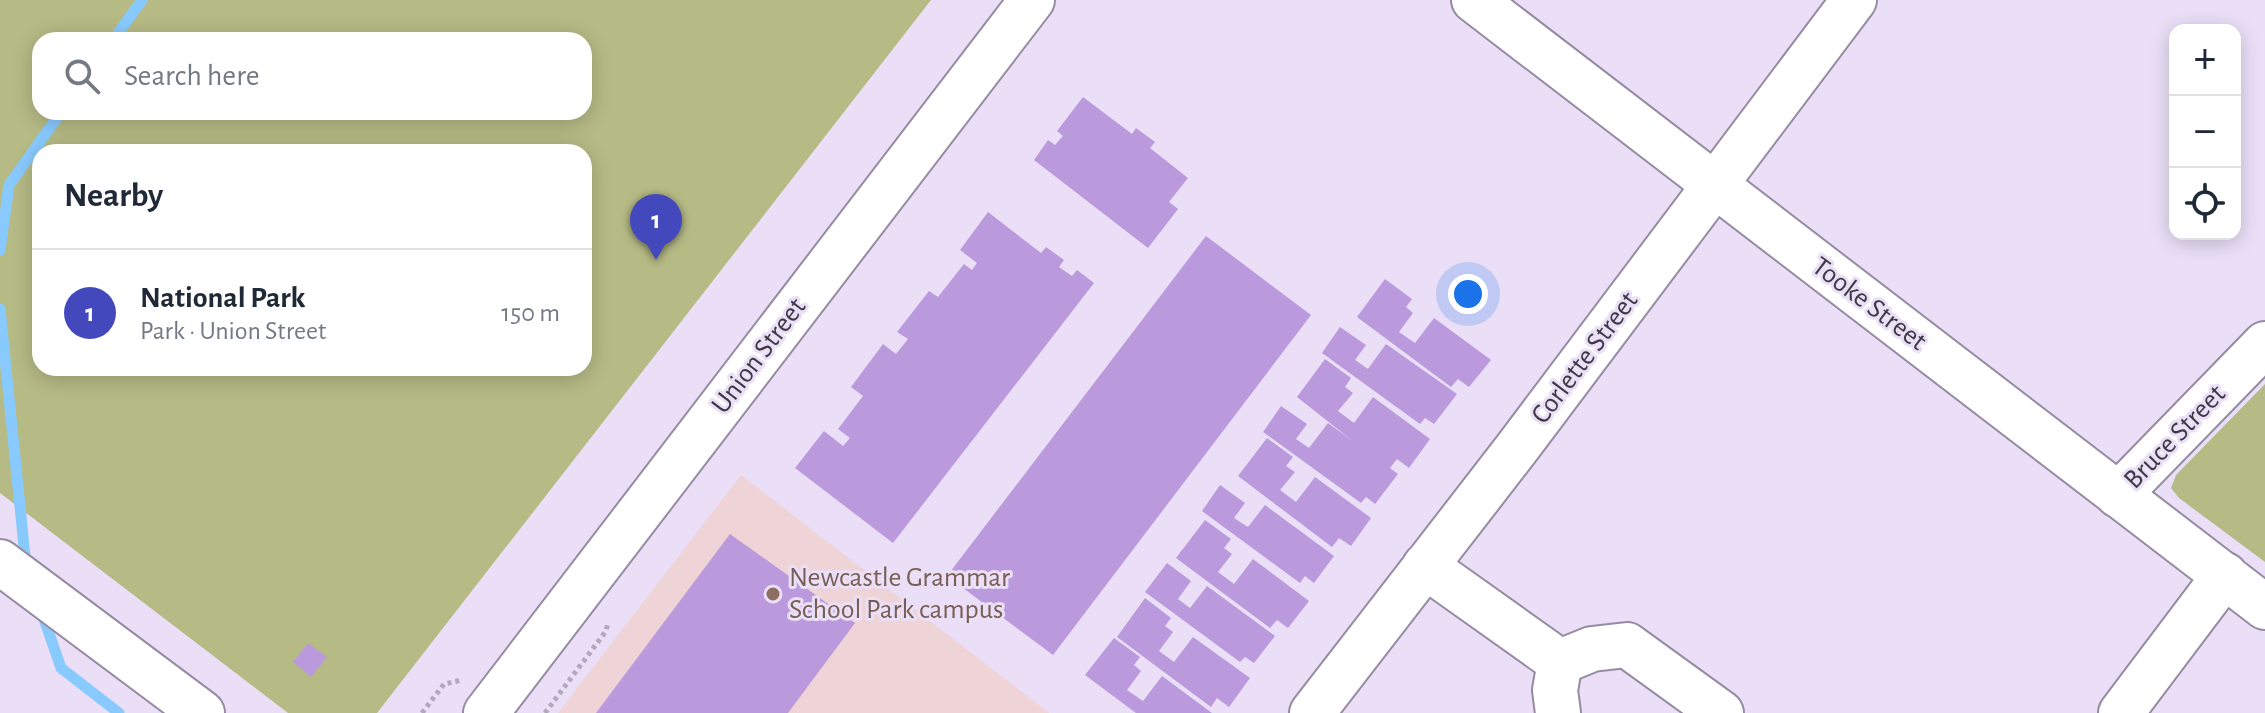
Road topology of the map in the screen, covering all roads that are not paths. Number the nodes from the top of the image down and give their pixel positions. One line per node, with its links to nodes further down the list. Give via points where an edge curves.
1 (1032, 0): 13 (street, Union Street)
2 (1474, 0): 4 (street, Tooke Street)
3 (1854, 0): 4 (street, Corlette Street)
4 (1716, 186): 6 (street, Tooke Street); 8 (street, Corlette Street)
5 (2265, 344): 6 (street, Bruce Street)
6 (2118, 495): 9 (street, Tooke Street)
7 (0, 562): 12 (street)
8 (1425, 566): 11 (street); 14 (street, Corlette Street)
9 (2225, 575): 10 (street, Tooke Street); 17 (street)
10 (2265, 607)
11 (1560, 662): 15 (street); 16 (street, via 1592,649 1627,645)
12 (202, 713)
13 (486, 713)
14 (1312, 713)
15 (1558, 713)
16 (1721, 713)
17 (2121, 713)

